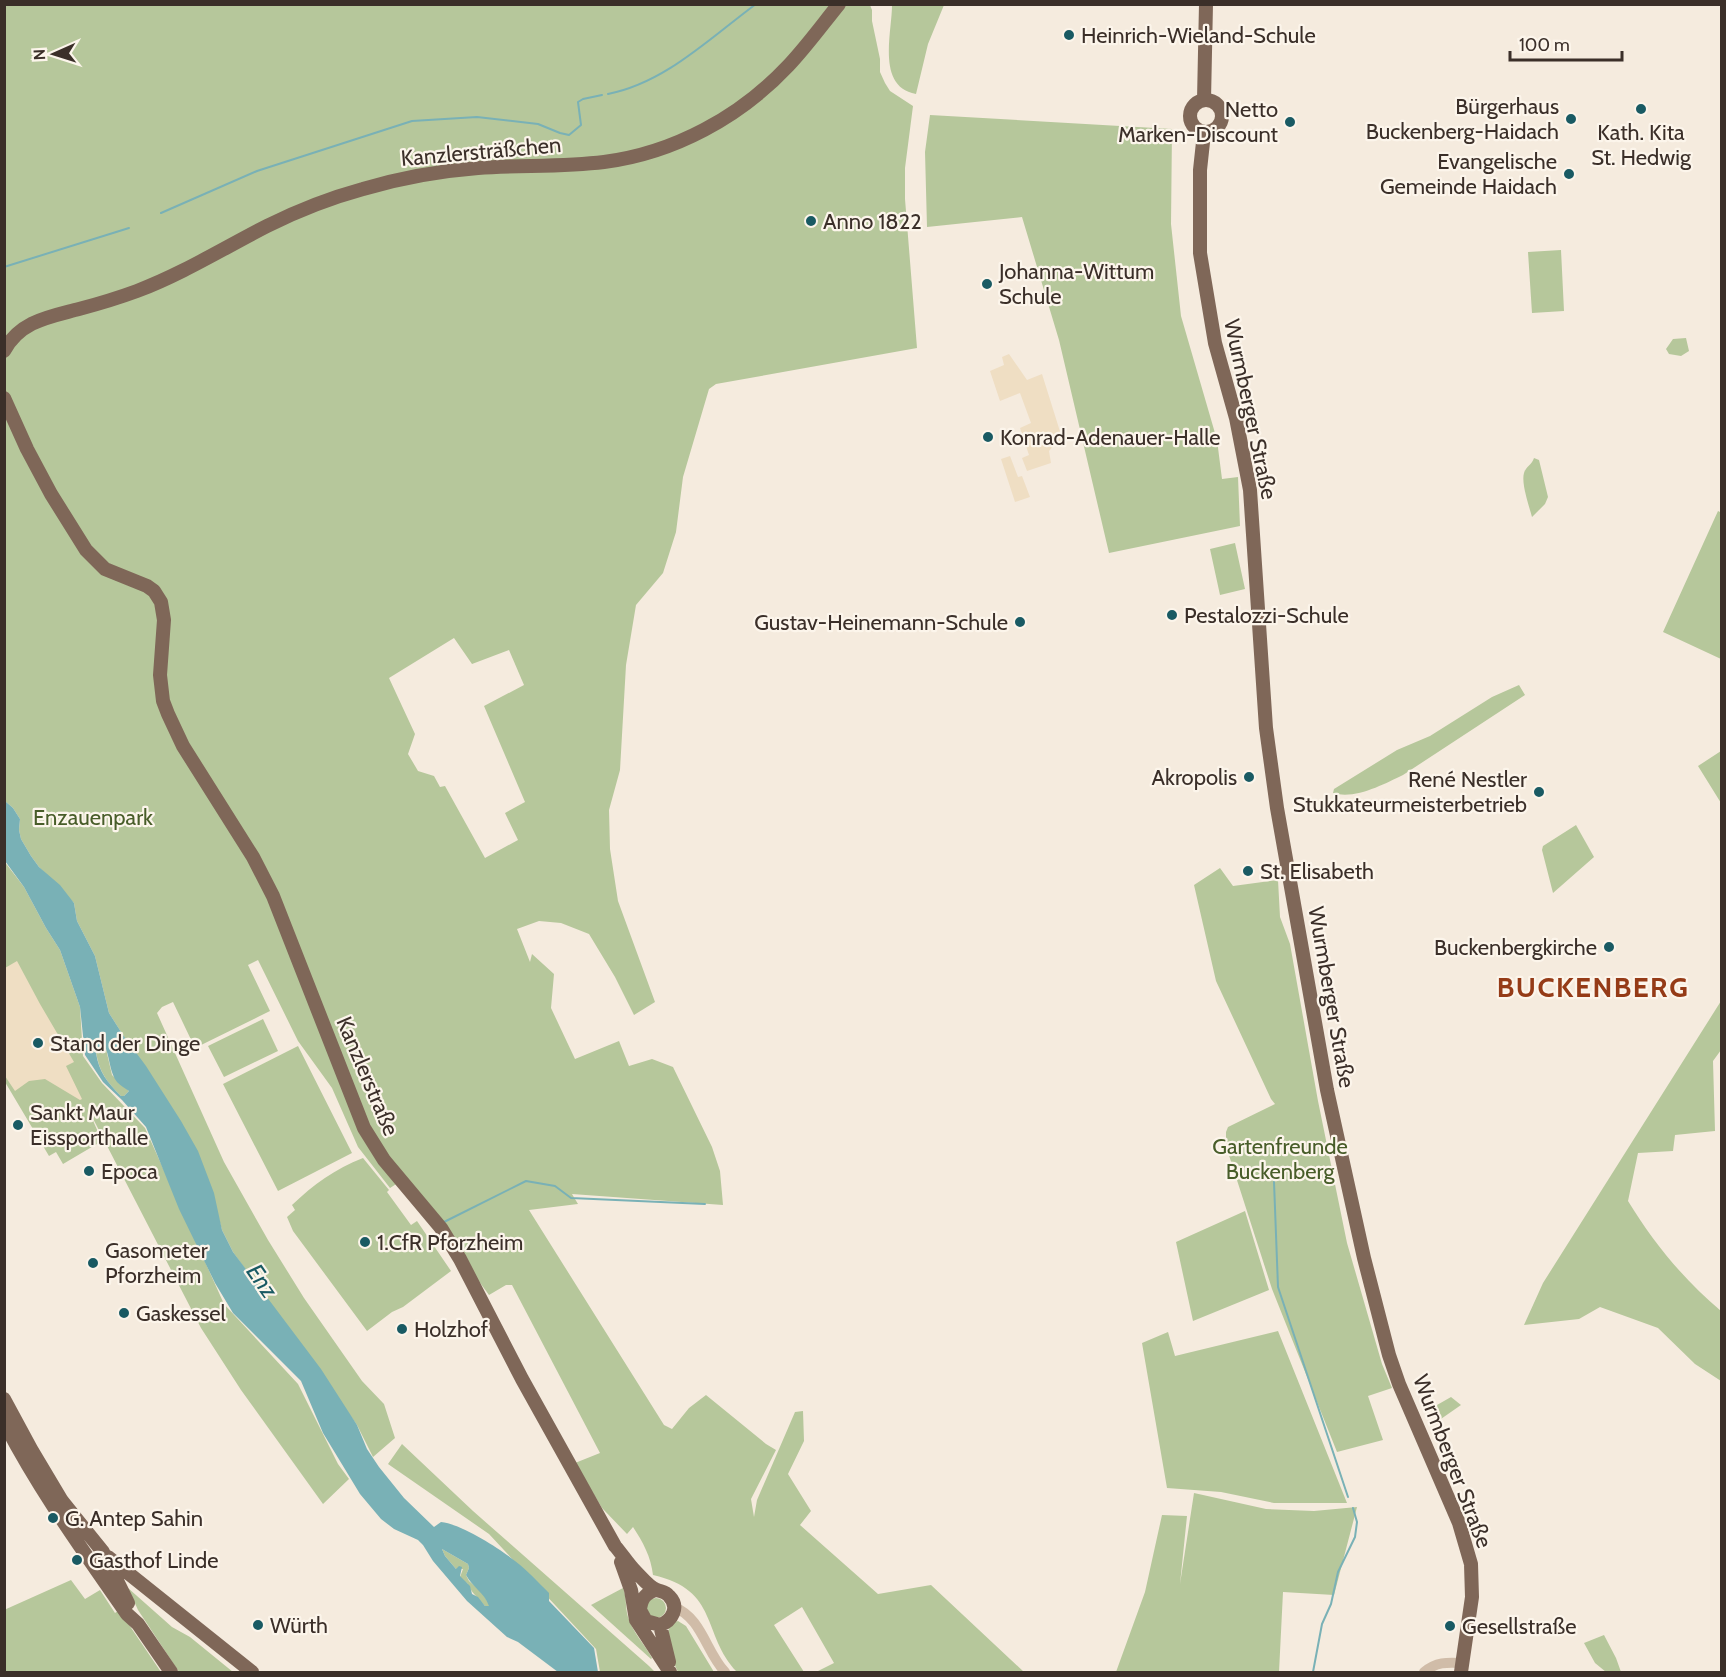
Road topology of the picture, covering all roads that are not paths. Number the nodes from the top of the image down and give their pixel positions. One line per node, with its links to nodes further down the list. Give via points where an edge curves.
1 (838, 4): 5 (main road, Kanzlersträßchen, via 788,66 755,97 681,141 605,162 449,171 362,189 268,225 153,285 31,323 12,338)
2 (1206, 4): 3 (main road)
3 (1204, 100): 4 (main road, via 1193,106 1190,117 1194,127); 4 (main road, via 1218,105 1222,120 1217,129)
4 (1204, 133): 16 (main road, Wurmberger Straße, via 1200,253 1209,313 1250,490 1265,719 1277,808 1325,1080 1364,1258 1393,1364 1459,1523 1471,1564 1472,1597)
5 (4, 351)
6 (4, 398): 10 (main road, Kanzlerstraße, via 51,494 86,550 105,569 147,586 161,602 164,613 160,675 173,728 273,896 364,1128 456,1251)
7 (4, 1399): 11 (main road, via 62,1501)
8 (4, 1422): 9 (main road, via 37,1482)
9 (79, 1545): 11 (main road); 12 (main road)
10 (615, 1546): 13 (main road, Kanzlerstraße); 19 (main road, Kanzlerstraße, via 628,1578 636,1620)
11 (105, 1555): 12 (main road)
12 (113, 1575): 17 (main road, via 138,1624); 18 (main road)
13 (650, 1594): 14 (main road, Kanzlerstraße, via 666,1593); 15 (main road, Kanzlerstraße, via 640,1610 652,1624)
14 (674, 1607): 15 (main road, via 670,1619); 20 (street, via 692,1617)
15 (660, 1625): 19 (main road, Kanzlerstraße)
16 (1461, 1668): 21 (street, via 1444,1662)
17 (171, 1672)
18 (252, 1672)
19 (671, 1672)
20 (725, 1672)
21 (1424, 1672)

